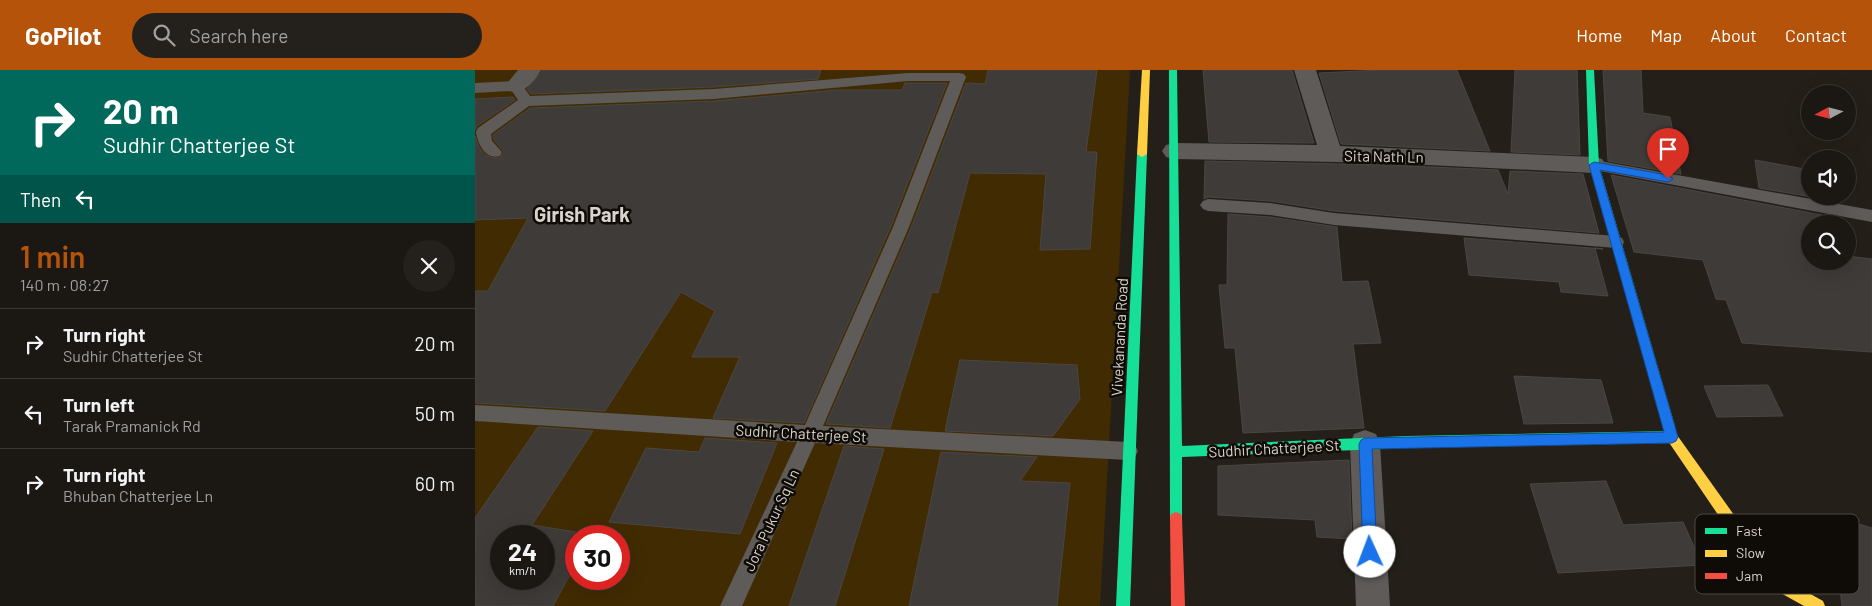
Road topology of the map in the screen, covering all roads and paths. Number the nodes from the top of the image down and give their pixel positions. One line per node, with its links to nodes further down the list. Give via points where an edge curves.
1 (530, 70): 9 (street)
2 (1146, 70): 21 (main road, Vivekananda Road)
3 (1173, 70): 10 (main road)
4 (1305, 70): 12 (street)
5 (1590, 70): 13 (main road)
6 (963, 74): 7 (lane); 18 (lane, Jora Pukur Sq Ln, via 901,228)
7 (889, 75): 9 (lane, via 713,94)
8 (475, 88): 9 (lane)
9 (521, 94): 11 (lane, via 483,132 485,143)
10 (1174, 151): 12 (street, Sita Nath Ln); 22 (main road)
11 (495, 152)
12 (1331, 154): 13 (street, Sita Nath Ln)
13 (1594, 165): 15 (lane); 16 (main road)
14 (1208, 204): 16 (lane)
15 (1872, 216)
16 (1616, 242): 19 (main road)
17 (475, 413): 18 (lane, Sudhir Chatterjee St)
18 (810, 434): 21 (lane, Sudhir Chatterjee St); 26 (lane, Jora Pukur Sq Ln)
19 (1672, 437): 20 (main road, Sudhir Chatterjee St); 23 (main road)
20 (1365, 444): 22 (main road, Sudhir Chatterjee St); 29 (street)
21 (1128, 451): 27 (main road, Vivekananda Road)
22 (1175, 452): 28 (main road)
23 (1725, 514)
24 (1779, 594): 30 (lane)
25 (1796, 594): 31 (main road)
26 (731, 606)
27 (1123, 606)
28 (1178, 606)
29 (1373, 606)
30 (1783, 606)
31 (1818, 606)

